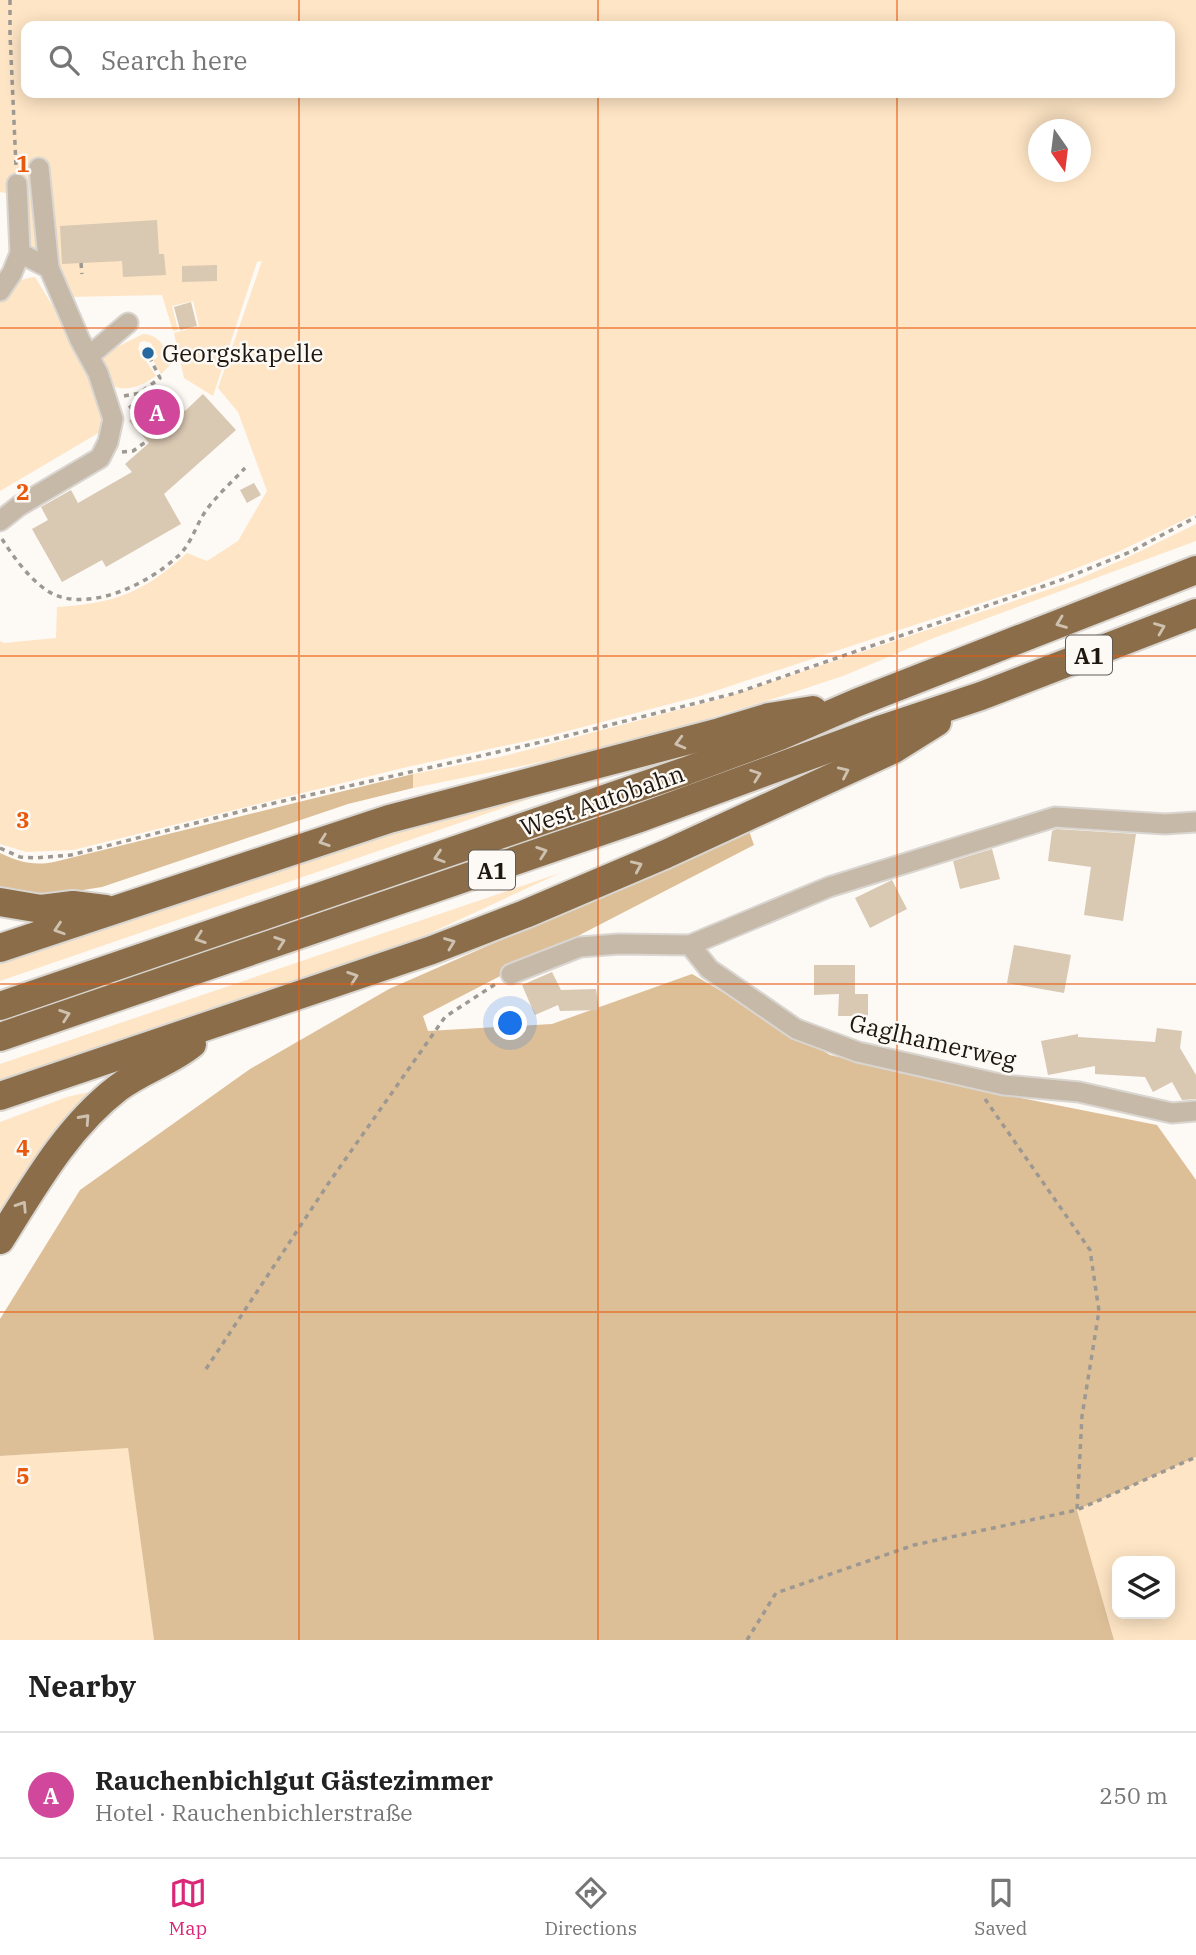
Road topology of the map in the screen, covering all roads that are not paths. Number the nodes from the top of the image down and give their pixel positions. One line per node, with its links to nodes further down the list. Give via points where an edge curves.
1 (39, 168): 4 (street)
2 (17, 184): 3 (street)
3 (20, 253): 4 (street); 5 (street)
4 (49, 268): 7 (street)
5 (0, 290)
6 (128, 323): 7 (street)
7 (89, 356): 8 (street, via 113,419 100,458)
8 (0, 521)
9 (1196, 570): 12 (highway, West Autobahn / A1, one-way to 12)
10 (1196, 613): 11 (highway, West Autobahn / A1, one-way to 10)
11 (981, 695): 20 (highway, one-way to 11, via 444,945 620,874 894,749); 21 (highway, West Autobahn / A1, one-way to 11, via 508,864)
12 (856, 703): 15 (highway, one-way to 15, via 769,717 389,819); 19 (highway, West Autobahn / A1, one-way to 19, via 686,771)
13 (1196, 822): 16 (street, via 1055,817 829,887)
14 (0, 902): 15 (highway, via 41,909 73,905)
15 (118, 910): 17 (highway, one-way to 17)
16 (690, 945): 18 (street, via 580,947); 23 (street, Gaglhamerweg, via 709,969 796,1029 858,1052 1004,1085 1079,1092 1172,1113)
17 (0, 948)
18 (511, 974)
19 (0, 1006)
20 (219, 1022): 22 (highway); 24 (highway, one-way to 20, via 62,1146 99,1103 142,1071 182,1052)
21 (0, 1037)
22 (0, 1096)
23 (1196, 1111)
24 (0, 1240)

